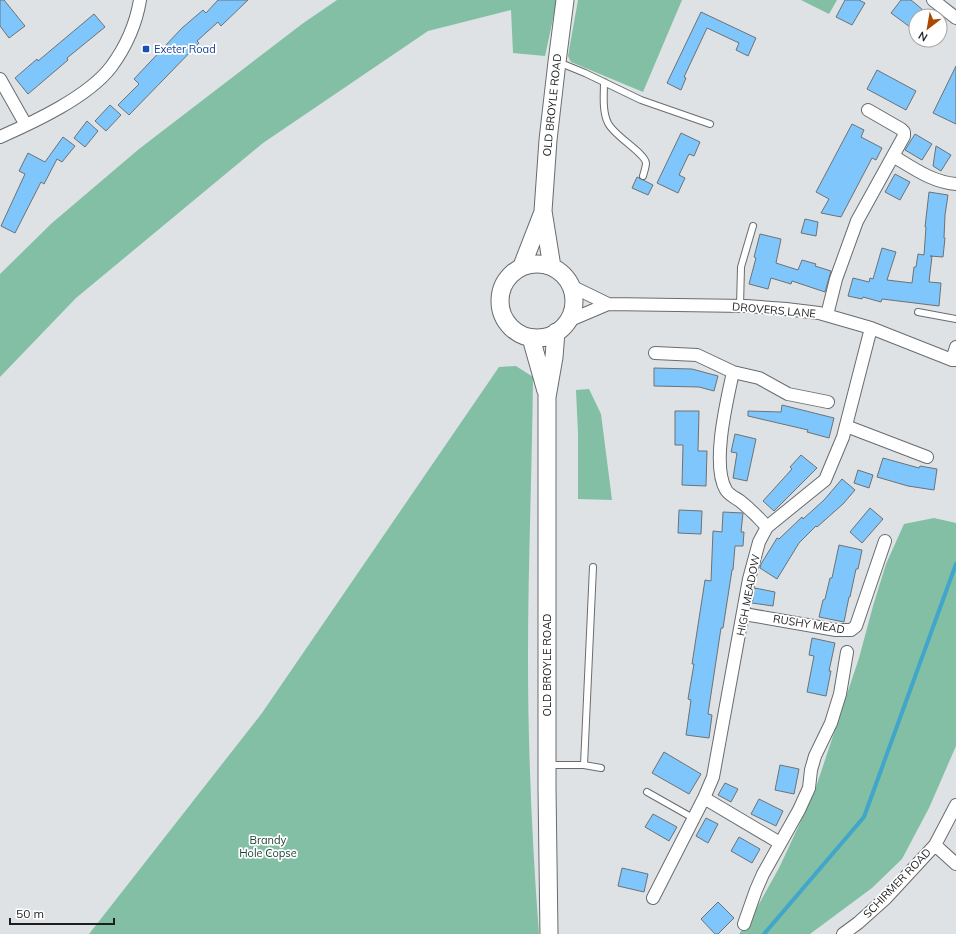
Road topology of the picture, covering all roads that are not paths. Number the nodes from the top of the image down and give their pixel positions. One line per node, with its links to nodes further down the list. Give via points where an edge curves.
1 (140, 0): 10 (street, via 133,27 110,68 77,96)
2 (566, 0): 5 (main road, OLD BROYLE ROAD)
3 (933, 0): 4 (street)
4 (956, 18)
5 (557, 62): 7 (lane); 15 (main road, OLD BROYLE ROAD, via 548,140)
6 (0, 79): 10 (street)
7 (604, 82): 9 (lane, via 641,100); 13 (lane, via 608,122 621,138 644,156 646,164)
8 (868, 110): 12 (street, via 904,132)
9 (710, 124)
10 (26, 125): 11 (street)
11 (0, 137)
12 (893, 156): 14 (street, via 928,177); 23 (street, via 857,220 836,278)
13 (643, 176)
14 (956, 184)
15 (544, 211): 17 (main road, OLD BROYLE ROAD); 18 (main road, OLD BROYLE ROAD)
16 (753, 226): 21 (lane, via 741,267)
17 (522, 266): 18 (main road, via 534,263); 28 (main road, via 511,273 504,282 499,306 510,327)
18 (552, 267): 19 (main road, via 565,276)
19 (571, 286): 20 (street, DROVERS LANE); 25 (main road, via 574,298)
20 (608, 304): 21 (street, DROVERS LANE); 25 (street, DROVERS LANE)
21 (740, 306): 23 (street, DROVERS LANE)
22 (918, 312): 24 (lane)
23 (827, 315): 26 (street, DROVERS LANE)
24 (956, 319)
25 (568, 321): 27 (main road)
26 (871, 328): 31 (street, DROVERS LANE); 35 (street, HIGH MEADOW)
27 (556, 332): 28 (main road, via 550,336); 33 (main road, OLD BROYLE ROAD)
28 (531, 338): 33 (main road, OLD BROYLE ROAD)
29 (956, 347): 31 (street)
30 (655, 353): 32 (street, via 697,355)
31 (954, 360)
32 (733, 372): 34 (street, via 760,378 788,394); 37 (street, via 721,435 722,481 726,491)
33 (547, 397): 42 (main road, OLD BROYLE ROAD)
34 (828, 402)
35 (846, 426): 36 (street); 37 (street, HIGH MEADOW, via 842,443 825,480)
36 (928, 457)
37 (767, 527): 40 (street, HIGH MEADOW, via 759,542 749,579)
38 (885, 541): 40 (street, RUSHY MEAD, via 856,626 851,630 836,630)
39 (593, 567): 43 (lane)
40 (744, 614): 46 (street, HIGH MEADOW, via 713,777)
41 (847, 652): 49 (street, via 840,694 831,723 816,756 799,810)
42 (547, 765): 43 (lane); 54 (main road, OLD BROYLE ROAD)
43 (584, 765): 44 (lane)
44 (600, 768)
45 (647, 792): 48 (lane)
46 (704, 798): 48 (street, HIGH MEADOW); 49 (street)
47 (956, 805): 50 (street, SCHIRMER ROAD)
48 (693, 818): 52 (street, HIGH MEADOW)
49 (780, 843): 53 (street, via 756,890)
50 (935, 845): 51 (street); 55 (street, SCHIRMER ROAD, via 886,898)
51 (956, 864)
52 (653, 898)
53 (744, 924)
54 (549, 934)
55 (843, 934)

